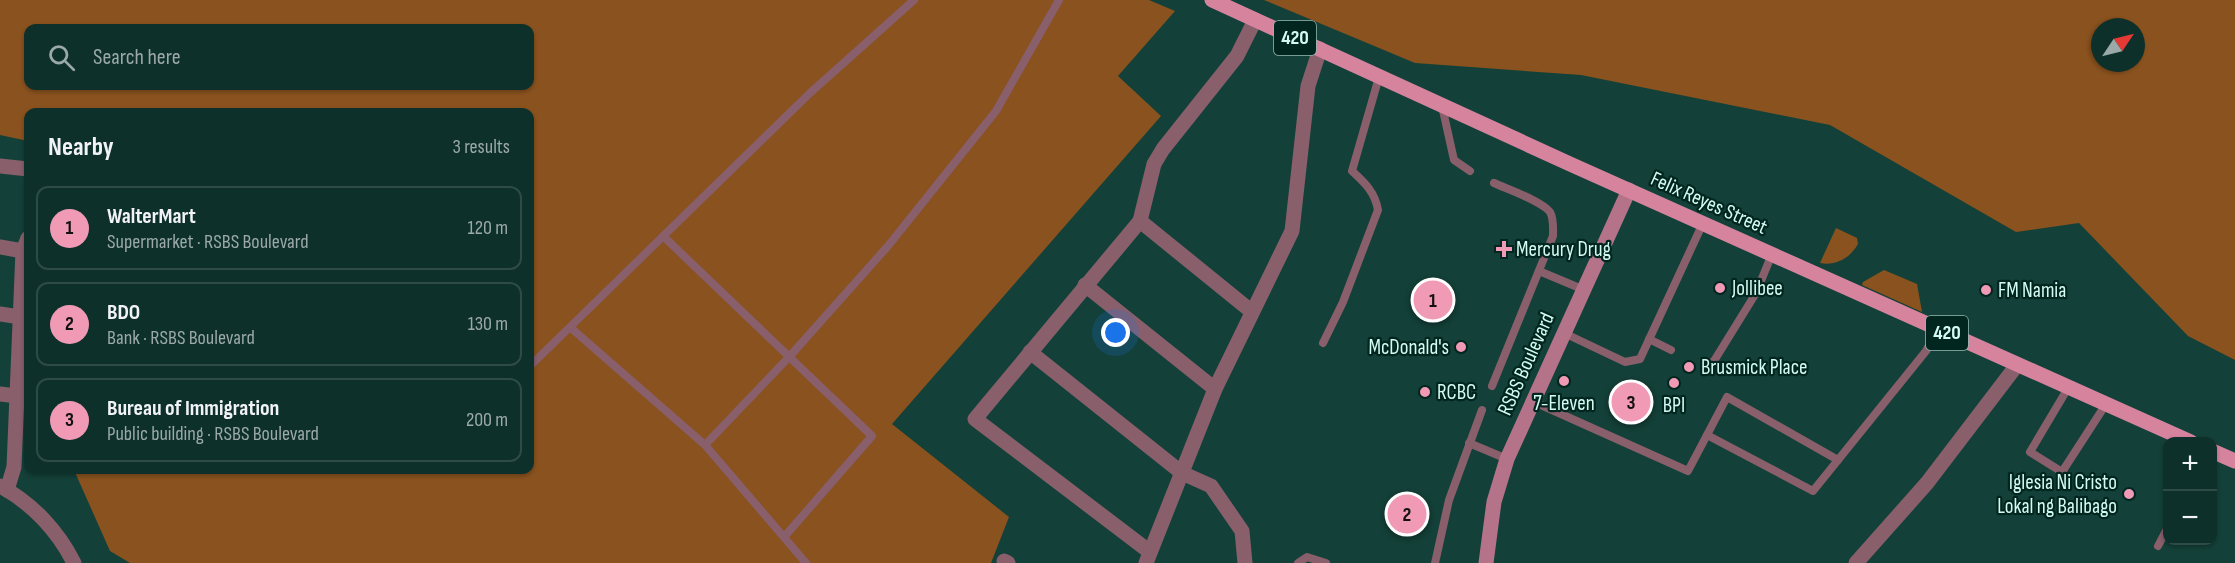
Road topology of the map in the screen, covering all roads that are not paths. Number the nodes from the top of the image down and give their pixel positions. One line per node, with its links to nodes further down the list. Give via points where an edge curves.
1 (914, 0): 15 (lane, via 810,93)
2 (1059, 0): 33 (lane, via 996,111 888,246)
3 (1212, 0): 4 (main road, Felix Reyes Street / 420)
4 (1255, 20): 5 (main road, Felix Reyes Street / 420); 13 (street, via 1237,56 1163,149 1155,164)
5 (1320, 49): 6 (main road, Felix Reyes Street / 420); 23 (street, via 1308,86 1292,231)
6 (1378, 77): 7 (main road, Felix Reyes Street / 420); 30 (lane, via 1352,171 1369,186 1378,210)
7 (1442, 106): 10 (lane, via 1454,160); 12 (main road, Felix Reyes Street / 420)
8 (0, 166): 9 (street)
9 (24, 169)
10 (1470, 171)
11 (1494, 183): 20 (lane, via 1550,212 1553,236)
12 (1629, 190): 14 (main road, Felix Reyes Street / 420); 22 (street, RSBS Boulevard)
13 (1140, 221): 21 (street); 23 (street)
14 (1703, 223): 18 (main road, Felix Reyes Street / 420); 29 (lane)
15 (663, 236): 26 (lane); 33 (lane)
16 (24, 244): 17 (street)
17 (0, 247)
18 (1772, 254): 27 (main road, Felix Reyes Street / 420); 35 (lane, via 1756,294 1714,361)
19 (24, 268): 25 (street)
20 (1539, 271): 22 (lane); 37 (lane)
21 (1085, 285): 32 (street); 39 (street)
22 (1582, 289): 28 (street, RSBS Boulevard)
23 (1251, 310): 39 (street)
24 (0, 314): 25 (street)
25 (20, 316): 41 (street)
26 (571, 328): 34 (lane); 48 (lane)
27 (1938, 329): 36 (main road, Felix Reyes Street / 420); 51 (lane, via 1926,351)
28 (1564, 333): 29 (lane, via 1625,362 1640,359); 42 (street, RSBS Boulevard)
29 (1649, 339): 31 (lane)
30 (1323, 343)
31 (1671, 350)
32 (1030, 352): 53 (street); 58 (street, via 975,419)
33 (790, 356): 48 (lane); 55 (lane, via 872,436)
34 (534, 362)
35 (1707, 365)
36 (2017, 365): 38 (main road, Felix Reyes Street / 420); 66 (street, via 1927,483)
37 (1492, 386)
38 (2068, 388): 43 (main road, Felix Reyes Street / 420); 43 (lane, via 2030,452 2062,472)
39 (1215, 389): 53 (street)
40 (0, 394): 41 (street)
41 (17, 396): 54 (street, via 14,467)
42 (1532, 400): 45 (lane, via 1688,471); 50 (street, RSBS Boulevard)
43 (2106, 404): 46 (main road, Felix Reyes Street / 420)
44 (1482, 410): 47 (lane)
45 (1707, 435): 51 (lane, via 1813,491); 51 (lane, via 1727,397)
46 (2182, 437)
47 (1469, 443): 50 (lane); 64 (lane, via 1449,500)
48 (705, 445): 55 (lane)
49 (2217, 453): 52 (main road)
50 (1507, 459): 65 (street, RSBS Boulevard, via 1494,502)
51 (1838, 460)
52 (2235, 461)
53 (1182, 473): 58 (street); 61 (street, via 1211,486 1242,531)
54 (4, 488): 59 (street, via 37,512)
55 (784, 536): 60 (lane)
56 (2163, 536): 57 (lane)
57 (2158, 546)
58 (1148, 558)
59 (74, 563)
60 (806, 563)
61 (1245, 563)
62 (1299, 563): 63 (lane, via 1307,557)
63 (1326, 563)
64 (1435, 563)
65 (1486, 563)
66 (1856, 563)

